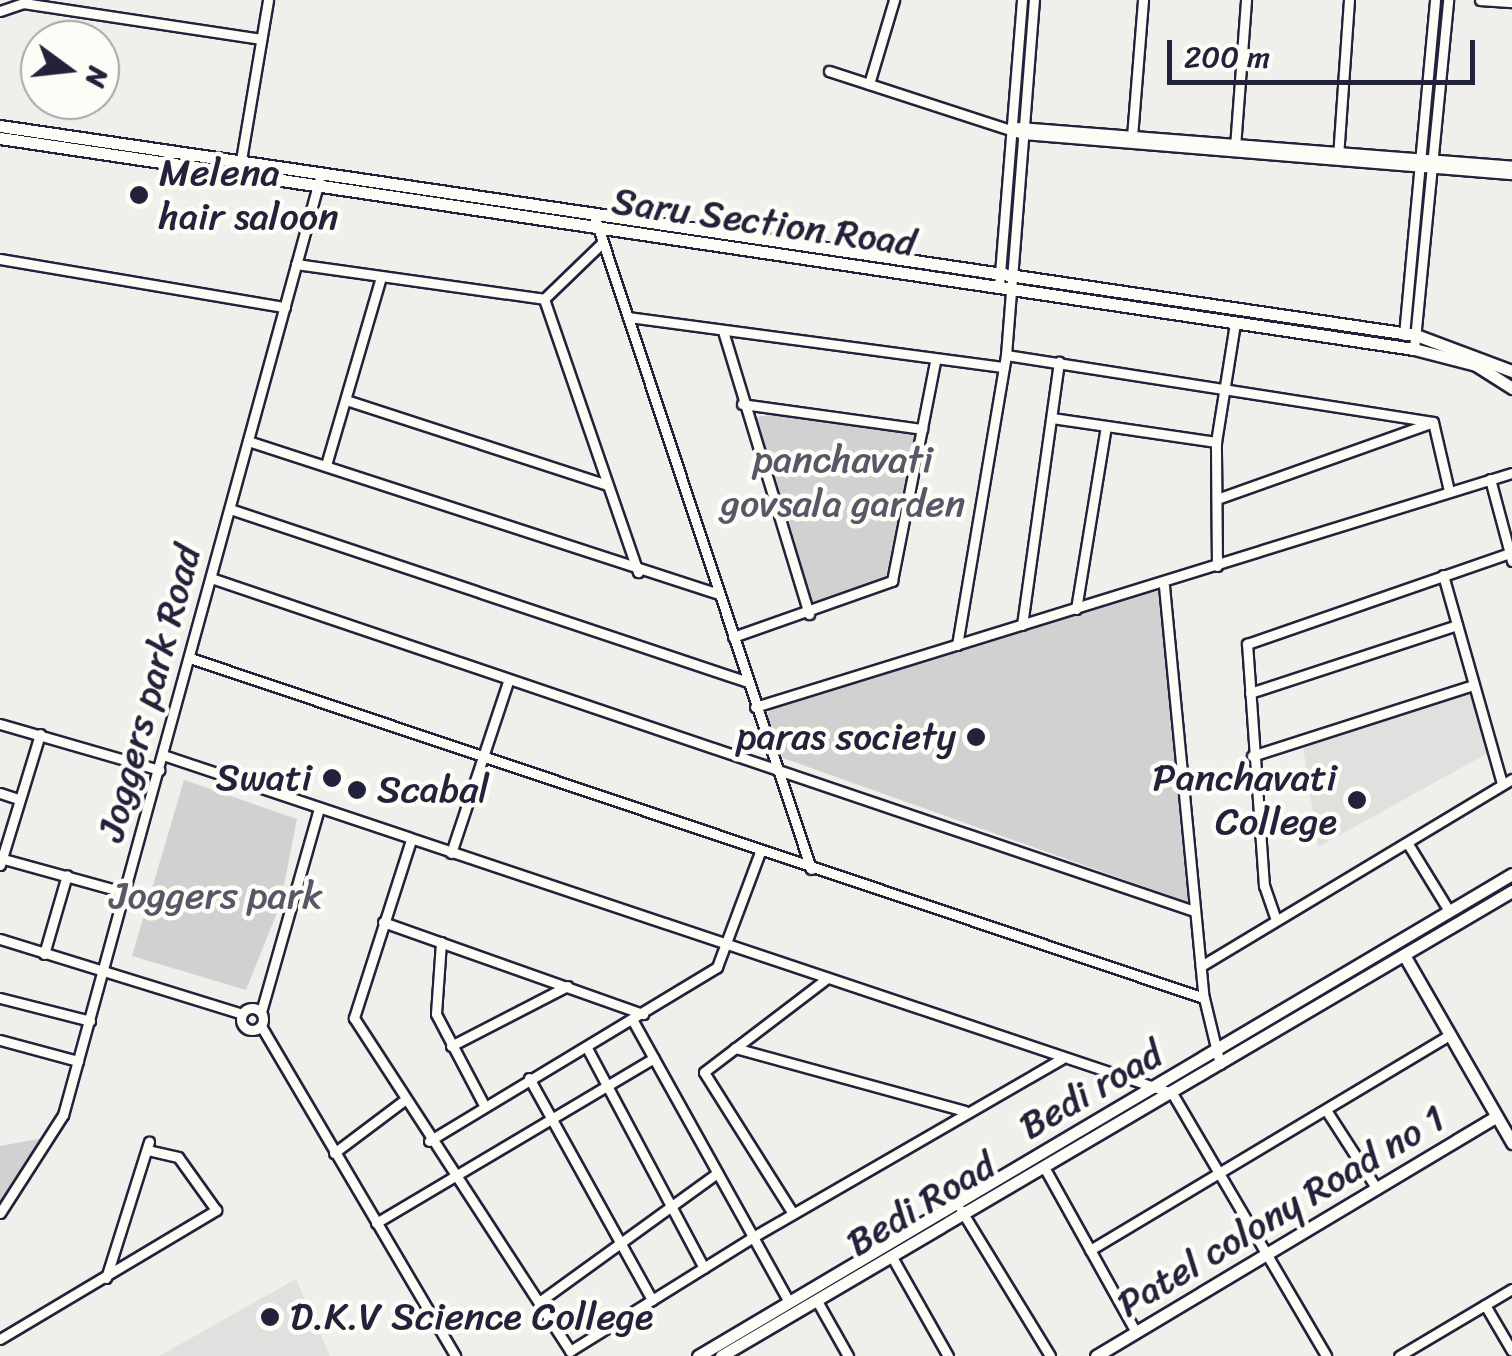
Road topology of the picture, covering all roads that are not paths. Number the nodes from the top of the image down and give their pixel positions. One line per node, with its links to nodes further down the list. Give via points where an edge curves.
1 (268, 0): 13 (street)
2 (894, 0): 15 (street)
3 (1022, 0): 17 (street)
4 (1034, 0): 18 (street)
5 (1143, 0): 20 (street)
6 (1246, 0): 21 (street)
7 (1349, 0): 22 (street)
8 (1435, 0): 24 (street)
9 (1448, 0): 24 (street)
10 (1480, 0): 11 (street)
11 (1512, 2)
12 (0, 11): 13 (street, via 22,3)
13 (261, 39): 23 (street)
14 (829, 70): 15 (street)
15 (870, 84): 17 (street)
16 (0, 126): 23 (street, Saru Section Road)
17 (1012, 128): 18 (street); 33 (street)
18 (1024, 130): 20 (street); 33 (street)
19 (0, 138): 27 (street, Saru Section Road)
20 (1131, 139): 21 (street)
21 (1235, 148): 22 (street)
22 (1338, 156): 24 (street)
23 (242, 160): 27 (street, Saru Section Road)
24 (1428, 163): 25 (street); 26 (street); 39 (street)
25 (1512, 166)
26 (1512, 174)
27 (319, 179): 28 (street, Saru Section Road); 31 (street, Joggers park Road)
28 (596, 222): 29 (street); 33 (street, Saru Section Road)
29 (603, 242): 34 (street); 36 (street)
30 (0, 258): 35 (street)
31 (296, 264): 32 (street); 35 (street, Joggers park Road)
32 (380, 280): 34 (street); 47 (street)
33 (1006, 280): 37 (street, Saru Section Road); 39 (street, Saru Section Road); 40 (street)
34 (544, 298): 58 (street)
35 (285, 307): 53 (street, Joggers park Road)
36 (628, 317): 38 (street); 68 (street)
37 (1235, 324): 39 (street, Saru Section Road); 45 (street)
38 (723, 330): 41 (street); 48 (street)
39 (1409, 342): 44 (street, Saru Section Road); 46 (street, Saru Section Road, via 1476,365)
40 (1006, 355): 42 (street); 43 (street)
41 (935, 362): 43 (street); 52 (street)
42 (1059, 362): 45 (street); 49 (street)
43 (1004, 367): 74 (street)
44 (1512, 371)
45 (1226, 384): 50 (street); 54 (street)
46 (1512, 388)
47 (346, 400): 55 (street); 58 (street)
48 (742, 404): 52 (street); 70 (street)
49 (1052, 418): 51 (street); 71 (street)
50 (1433, 422): 59 (street); 60 (street)
51 (1106, 426): 54 (street); 69 (street)
52 (922, 430): 70 (street, via 892,581)
53 (248, 441): 55 (street); 61 (street, Joggers park Road)
54 (1216, 442): 60 (street)
55 (326, 465): 64 (street)
56 (1512, 473): 57 (street)
57 (1490, 479): 59 (street); 62 (street)
58 (607, 485): 64 (street)
59 (1449, 491): 63 (street)
60 (1217, 499): 63 (street)
61 (230, 509): 66 (street, Joggers park Road); 77 (street)
62 (1511, 557): 65 (street)
63 (1217, 566): 67 (street)
64 (638, 572): 68 (street)
65 (1443, 574): 72 (street); 79 (street, via 1267,631 1247,644)
66 (211, 578): 75 (street, Joggers park Road); 76 (street)
67 (1164, 586): 69 (street); 103 (street)
68 (719, 594): 73 (street)
69 (1076, 608): 71 (street)
70 (809, 614): 73 (street)
71 (1022, 625): 74 (street)
72 (1457, 625): 78 (street); 79 (street)
73 (733, 637): 77 (street)
74 (957, 645): 80 (street)
75 (190, 658): 83 (street, Joggers park Road); 85 (street)
76 (508, 682): 85 (street); 86 (street)
77 (748, 682): 80 (street)
78 (1473, 685): 84 (street); 89 (street)
79 (1250, 693): 84 (street)
80 (755, 707): 86 (street)
81 (0, 724): 82 (street)
82 (40, 734): 87 (street); 91 (street)
83 (163, 755): 87 (street, Joggers park Road); 92 (street)
84 (1252, 756): 105 (street, via 1264,886)
85 (482, 760): 95 (street); 96 (street)
86 (775, 766): 98 (street); 103 (street)
87 (160, 770): 102 (street, Joggers park Road)
88 (1512, 779): 89 (street)
89 (1502, 784): 94 (street)
90 (0, 793): 91 (street)
91 (19, 799): 97 (street)
92 (320, 809): 93 (street); 118 (street)
93 (411, 840): 96 (street); 106 (street)
94 (1408, 844): 104 (street); 105 (street)
95 (760, 852): 98 (street); 109 (street)
96 (451, 854): 109 (street)
97 (1, 861): 100 (street)
98 (811, 869): 117 (street)
99 (1512, 874): 104 (street, Bedi road)
100 (67, 875): 102 (street); 110 (street)
101 (1512, 891): 111 (street, Bedi Road)
102 (127, 894): 113 (street, Joggers park Road)
103 (1194, 911): 112 (street)
104 (1449, 911): 130 (street, Bedi road)
105 (1276, 920): 112 (street)
106 (383, 922): 108 (street); 137 (street, via 354,1018)
107 (0, 939): 110 (street)
108 (441, 942): 115 (street); 126 (street, via 432,997)
109 (730, 947): 114 (street); 120 (street, via 717,967)
110 (44, 954): 113 (street)
111 (1404, 955): 124 (street); 130 (street, Bedi Road)
112 (1200, 966): 117 (street)
113 (105, 973): 119 (street); 121 (street, Joggers park Road)
114 (826, 980): 128 (street); 131 (street)
115 (567, 986): 120 (street); 126 (street)
116 (0, 998): 121 (street)
117 (1204, 998): 130 (street)
118 (261, 1012): 119 (street); 123 (street)
119 (242, 1014): 123 (street, via 245,1027)
120 (643, 1014): 122 (street)
121 (90, 1020): 132 (street, Joggers park Road)
122 (633, 1021): 127 (street); 129 (street)
123 (261, 1026): 145 (street)
124 (1450, 1035): 139 (street); 142 (street)
125 (0, 1040): 132 (street)
126 (452, 1046): 138 (street)
127 (586, 1048): 133 (street); 134 (street)
128 (735, 1048): 140 (street); 153 (street, via 704,1072)
129 (654, 1058): 134 (street); 147 (street)
130 (1218, 1058): 135 (street, Bedi road); 136 (street, Bedi Road)
131 (1061, 1059): 135 (street); 140 (street)
132 (78, 1061): 154 (street, Joggers park Road, via 54,1136)
133 (529, 1078): 138 (street); 141 (street)
134 (604, 1087): 141 (street); 152 (street)
135 (1151, 1087): 136 (street); 151 (street, Bedi road)
136 (1172, 1093): 146 (street, Bedi Road); 148 (street)
137 (402, 1102): 143 (street); 145 (street)
138 (484, 1106): 143 (street)
139 (1326, 1110): 148 (street); 150 (street)
140 (964, 1111): 153 (street)
141 (551, 1118): 149 (street); 157 (street)
142 (1496, 1118): 144 (street); 150 (street, Patel colony Road no 1)
143 (430, 1141): 149 (street)
144 (1512, 1144)
145 (334, 1153): 155 (street)
146 (1044, 1167): 151 (street, Bedi Road); 158 (street)
147 (718, 1173): 152 (street); 156 (street)
148 (1219, 1173): 158 (street); 159 (street)
149 (454, 1176): 155 (street); 166 (street)
150 (1377, 1188): 159 (street, Patel colony Road no 1)
151 (960, 1208): 160 (street, Bedi Road); 167 (street, Bedi road); 179 (street)
152 (670, 1209): 157 (street); 161 (street)
153 (792, 1212): 156 (street)
154 (0, 1213)
155 (376, 1223): 174 (street)
156 (753, 1236): 161 (street); 167 (street)
157 (621, 1244): 164 (street); 166 (street)
158 (1090, 1250): 169 (street)
159 (1266, 1255): 169 (street, Patel colony Road no 1); 181 (street)
160 (892, 1257): 165 (street, Bedi Road); 178 (street)
161 (704, 1268): 164 (street)
162 (106, 1278): 162 (street, via 216,1210 178,1157 148,1146); 170 (street)
163 (1512, 1289): 168 (street)
164 (652, 1300): 166 (street, via 570,1351)
165 (817, 1301): 172 (street, Bedi Road); 177 (street)
166 (539, 1302)
167 (789, 1302): 175 (street, Bedi road)
168 (1485, 1304): 171 (street); 173 (street)
169 (1136, 1332): 180 (street, Patel colony Road no 1)
170 (0, 1339)
171 (1512, 1351)
172 (738, 1352): 176 (street, Bedi Road)
173 (1403, 1355)
174 (454, 1356)
175 (698, 1356)
176 (721, 1356)
177 (848, 1356)
178 (948, 1356)
179 (1050, 1356)
180 (1096, 1356)
181 (1326, 1356)

